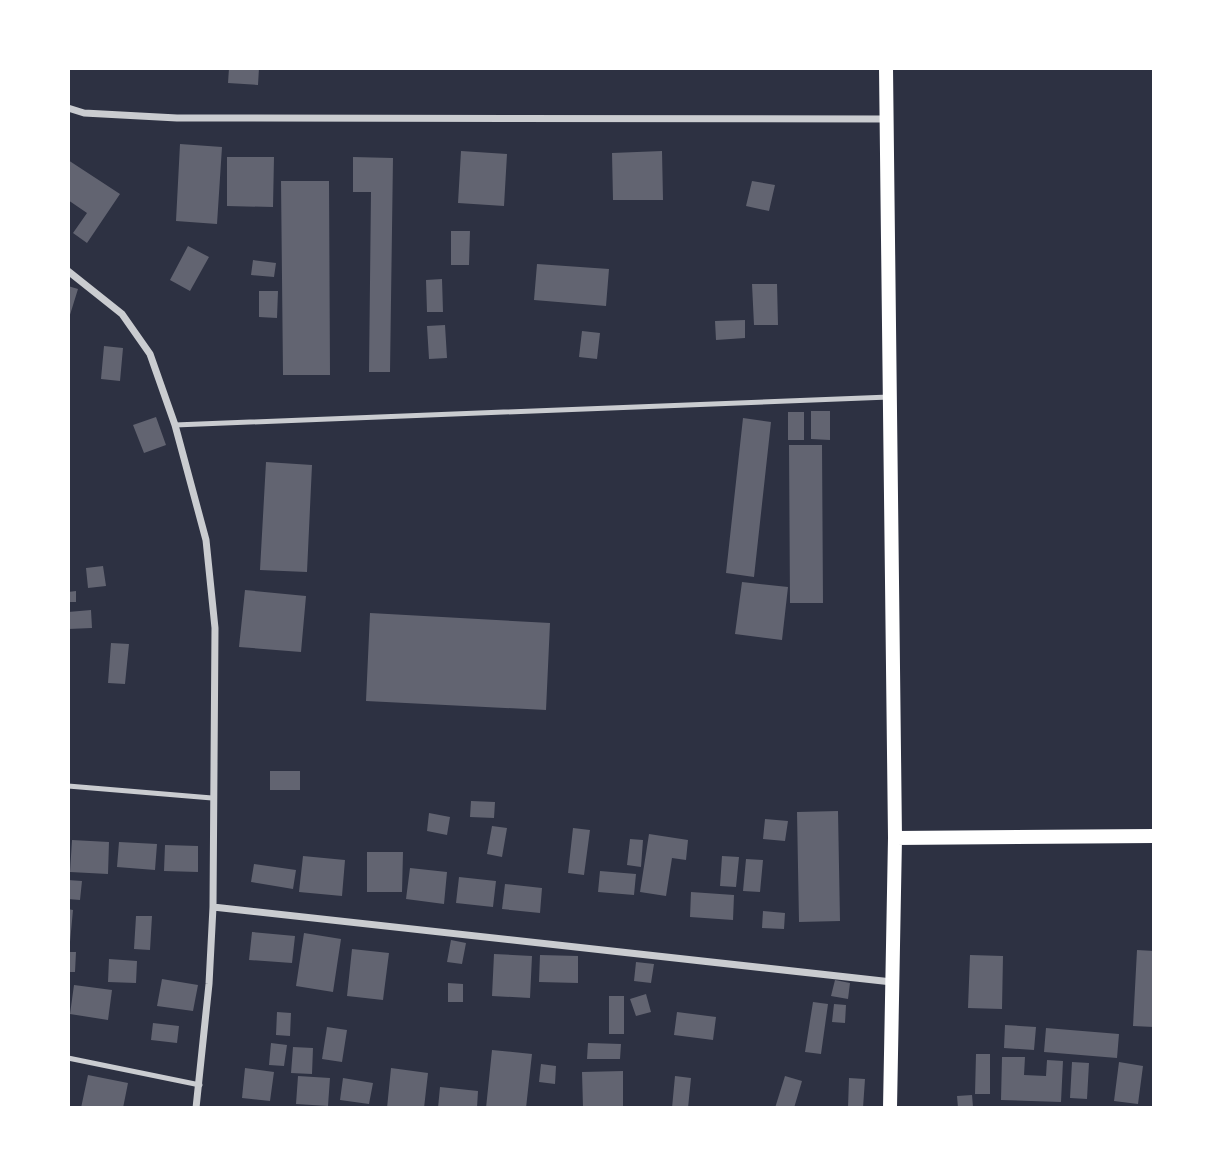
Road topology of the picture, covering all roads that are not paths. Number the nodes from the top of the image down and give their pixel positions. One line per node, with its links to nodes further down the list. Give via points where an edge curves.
1 (886, 68): 3 (main road)
2 (68, 108): 3 (street, via 84,113 177,118)
3 (887, 119): 5 (main road)
4 (68, 271): 6 (street, via 122,314 150,354)
5 (891, 397): 6 (lane); 10 (main road)
6 (175, 425): 8 (street, via 206,540 212,590)
7 (68, 786): 8 (lane)
8 (212, 798): 11 (street)
9 (1154, 836): 10 (main road)
10 (895, 838): 12 (main road)
11 (213, 907): 12 (street); 14 (street)
12 (892, 982): 16 (main road)
13 (68, 1058): 14 (lane)
14 (200, 1085): 15 (street)
15 (195, 1108)
16 (890, 1108)

